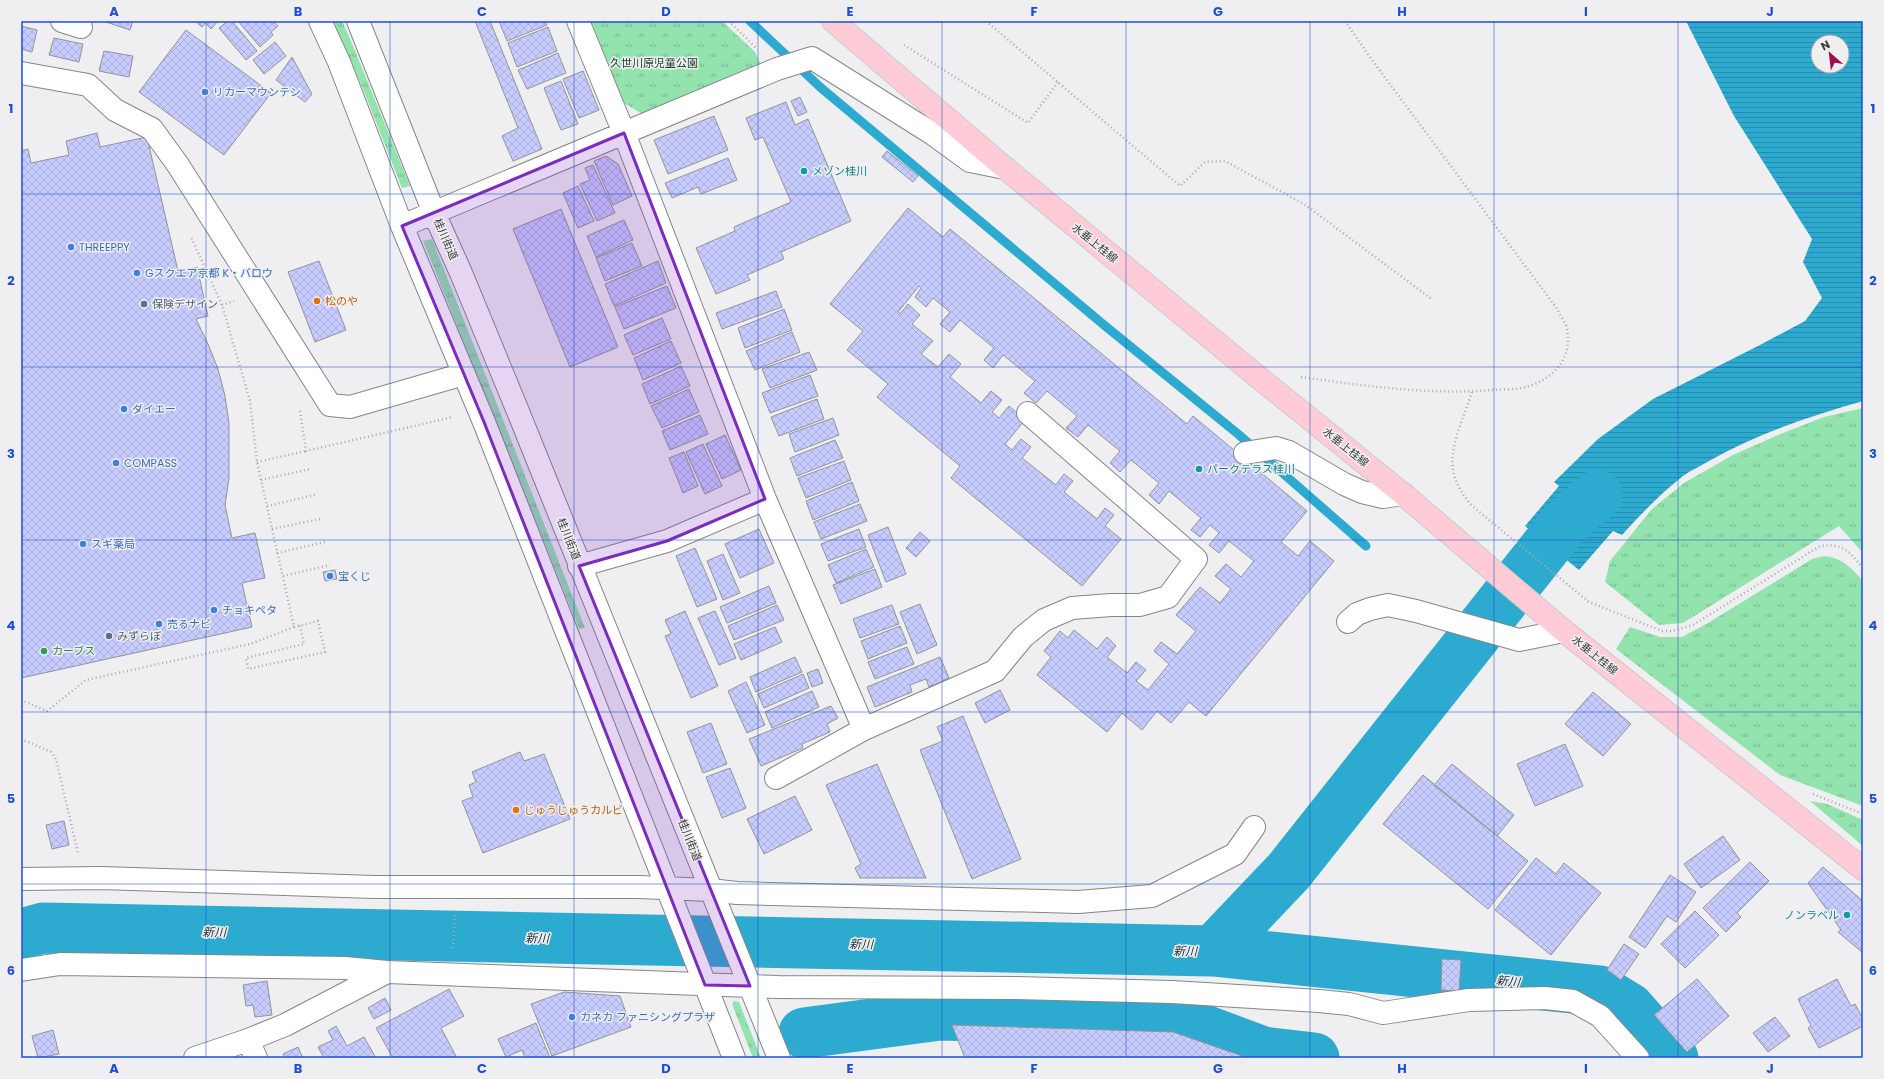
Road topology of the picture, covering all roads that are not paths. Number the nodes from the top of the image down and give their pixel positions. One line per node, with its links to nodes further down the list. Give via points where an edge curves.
1 (320, 21): 9 (street, via 339,62)
2 (358, 21): 8 (street, 桂川街道)
3 (578, 21): 6 (street)
4 (833, 21): 7 (main road, 水垂上桂線)
5 (21, 73): 10 (street, via 88,85 115,110 152,129 178,165 330,405 350,407)
6 (624, 133): 7 (street, via 778,69 812,58 933,134 970,161); 8 (street); 14 (street)
7 (1005, 168): 13 (main road, 水垂上桂線)
8 (434, 213): 9 (street); 15 (street, 桂川街道, via 467,287)
9 (402, 226): 10 (street)
10 (464, 374): 23 (street)
11 (1028, 413): 18 (street, via 1196,559 1168,598 1140,605 1072,608 1044,620 1023,637 995,672)
12 (1253, 451): 13 (street, via 1276,448 1289,452 1362,492 1383,497)
13 (1403, 494): 17 (main road, 水垂上桂線)
14 (765, 499): 15 (street, via 667,540); 18 (street)
15 (579, 566): 24 (street, 桂川街道)
16 (1348, 622): 17 (street, via 1357,614 1388,605 1519,640)
17 (1564, 631): 21 (main road, 水垂上桂線)
18 (864, 729): 19 (street)
19 (776, 778)
20 (1254, 827): 24 (street, via 1235,854 1152,896 1078,902 738,893)
21 (1863, 869)
22 (21, 879): 23 (street, via 83,877 374,887 457,887)
23 (669, 896): 24 (street); 27 (street)
24 (713, 898): 28 (street, 桂川街道)
25 (21, 970): 26 (street, via 60,964 345,968)
26 (387, 972): 27 (street); 29 (street, via 285,1024)
27 (702, 977): 28 (street); 31 (street)
28 (746, 977): 32 (street, 桂川街道); 33 (street, via 1172,992 1319,1001 1349,1004 1383,1013 1469,1000 1545,998 1573,1001 1600,1016)
29 (252, 1049): 30 (street)
30 (195, 1058)
31 (734, 1058)
32 (779, 1058)
33 (1638, 1058)

